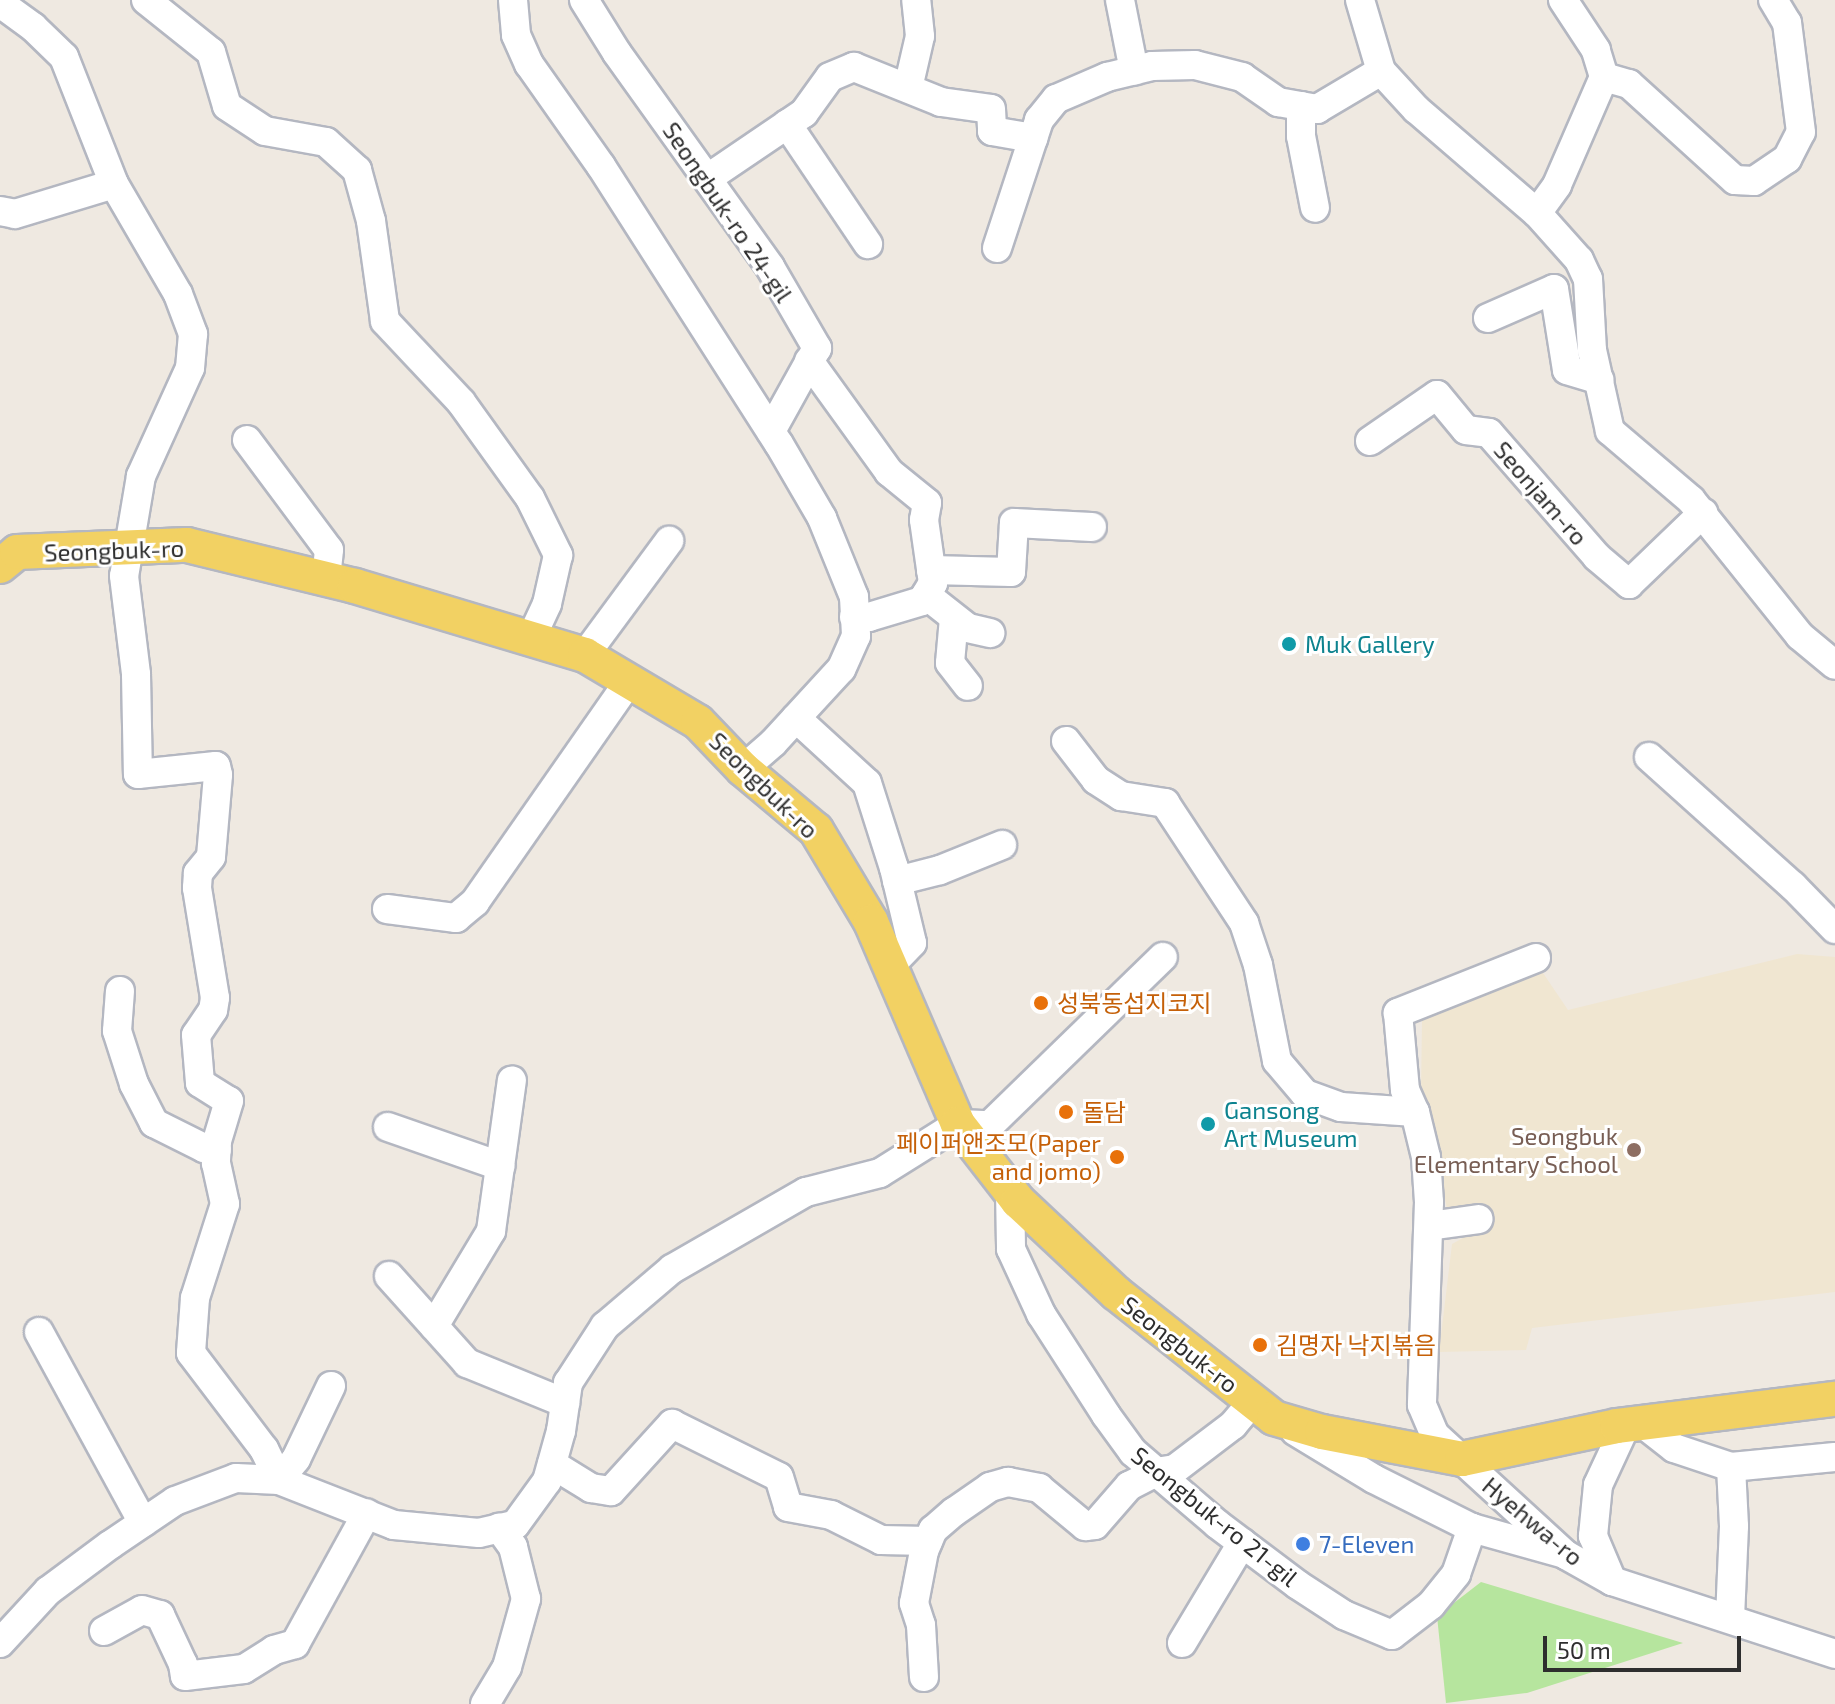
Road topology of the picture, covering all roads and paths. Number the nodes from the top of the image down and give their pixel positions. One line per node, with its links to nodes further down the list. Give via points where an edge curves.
1 (146, 0): 40 (street, via 211,52 227,106 265,131 326,142 357,170 371,221 385,321 461,402 530,498 558,555 547,604)
2 (513, 0): 27 (street, via 516,35 529,64)
3 (584, 0): 17 (street, Seongbuk-ro 24-gil)
4 (916, 0): 13 (street, via 920,36)
5 (1120, 0): 10 (street)
6 (1360, 0): 11 (street)
7 (1563, 0): 12 (street, via 1596,50)
8 (1773, 0): 12 (street, via 1787,23 1801,132 1787,159 1754,181 1735,180 1629,84)
9 (0, 3): 18 (street, via 64,57)
10 (1134, 71): 14 (street, via 1195,65 1242,77 1278,102); 16 (street, via 1056,99)
11 (1381, 71): 14 (street, via 1317,109); 21 (street, via 1416,109)
12 (1604, 77): 21 (street, via 1557,185)
13 (908, 88): 15 (street, via 854,67 830,77 804,113); 16 (street, via 941,102 991,109 992,131)
14 (1301, 106): 19 (street, via 1301,136)
15 (787, 124): 17 (street); 22 (street)
16 (1033, 138): 23 (street)
17 (708, 178): 25 (street, Seongbuk-ro 24-gil, via 770,267 817,348)
18 (114, 184): 20 (street, via 15,214); 33 (street, via 178,294 193,334 190,368 141,476)
19 (1315, 208)
20 (0, 211)
21 (1537, 213): 26 (street, via 1579,260 1588,279)
22 (868, 244)
23 (997, 248)
24 (1488, 318): 26 (street, via 1554,289 1567,370)
25 (809, 361): 27 (street); 36 (street, via 889,472 927,503)
26 (1599, 380): 30 (street, via 1610,431)
27 (771, 431): 37 (street, via 822,518 854,597)
28 (247, 440): 35 (street, via 329,550)
29 (1370, 441): 30 (street, Seonjam-ro, via 1437,395 1466,430 1489,433 1597,557 1629,584)
30 (1703, 513): 42 (street, via 1800,636)
31 (1092, 527): 36 (street, via 1014,523 1011,572)
32 (669, 541): 41 (street)
33 (127, 548): 34 (main road, Seongbuk-ro, via 17,552); 35 (main road, Seongbuk-ro, via 187,545); 61 (street, via 124,576 136,674 138,774 216,766 218,775 211,857 198,873 197,888 215,998 196,1035 200,1083 229,1101)
34 (0, 566)
35 (326, 579): 40 (main road, Seongbuk-ro)
36 (928, 582): 37 (street, via 922,601); 38 (street)
37 (854, 617): 45 (street, via 856,636 841,669)
38 (954, 618): 39 (street); 44 (street, via 950,663)
39 (990, 633)
40 (530, 640): 41 (main road, Seongbuk-ro)
41 (585, 655): 43 (main road, Seongbuk-ro)
42 (1835, 665)
43 (629, 681): 48 (main road, Seongbuk-ro, via 698,722); 51 (street, via 475,902 456,918)
44 (968, 686)
45 (796, 718): 48 (street); 50 (street, via 867,783)
46 (1066, 741): 58 (street, via 1096,780 1121,796 1165,803 1244,923 1277,1061 1305,1094 1341,1107)
47 (1649, 757): 52 (street)
48 (743, 769): 55 (main road, Seongbuk-ro, via 816,830 871,922)
49 (1002, 845): 50 (street)
50 (897, 881): 55 (street, via 912,943)
51 (387, 909)
52 (1835, 929)
53 (1163, 957): 59 (street, via 990,1125)
54 (1536, 958): 58 (street, via 1398,1013 1405,1090)
55 (889, 967): 59 (main road, Seongbuk-ro)
56 (120, 991): 61 (street, via 117,1031 134,1084 154,1123)
57 (512, 1080): 62 (street)
58 (1415, 1112): 65 (street, via 1426,1157)
59 (958, 1124): 63 (main road, Seongbuk-ro); 71 (street, via 880,1173 806,1192 672,1269 605,1326 568,1383)
60 (388, 1127): 62 (street)
61 (217, 1150): 79 (street, via 225,1204 195,1298 191,1353 264,1449)
62 (500, 1166): 67 (street, via 491,1231)
63 (1010, 1190): 72 (main road, Seongbuk-ro, via 1116,1293); 78 (street, Seongbuk-ro 21-gil, via 1011,1249 1041,1314 1106,1415 1133,1452)
64 (1479, 1219): 65 (street)
65 (1429, 1226): 75 (street, via 1422,1405 1435,1435)
66 (389, 1276): 67 (street)
67 (434, 1326): 71 (street, via 467,1363)
68 (39, 1332): 81 (street)
69 (331, 1386): 79 (street, via 296,1459)
70 (1835, 1399): 73 (main road, Seongbuk-ro)
71 (565, 1403): 76 (street)
72 (1263, 1410): 75 (main road, Seongbuk-ro, via 1322,1432); 78 (street, via 1175,1469); 83 (street, via 1374,1479)
73 (1634, 1424): 75 (main road, Seongbuk-ro); 77 (street, via 1674,1448); 87 (street, via 1598,1485 1593,1536)
74 (1835, 1457): 77 (street)
75 (1462, 1459): 86 (street, Hyehwa-ro)
76 (552, 1464): 82 (street, via 547,1481 515,1525); 84 (street, via 591,1488 611,1491 672,1424 779,1477 788,1507 831,1515 881,1540)
77 (1731, 1467): 88 (street)
78 (1156, 1472): 84 (street, via 1129,1486 1095,1525 1085,1526 1039,1488 1008,1482 990,1487 933,1530); 85 (street, Seongbuk-ro 21-gil)
79 (279, 1480): 80 (street); 81 (street, via 236,1478 175,1501)
80 (367, 1513): 82 (street, via 394,1525 479,1533); 90 (street, via 295,1644 244,1669 185,1676 160,1615 142,1610)
81 (143, 1523): 89 (street)
82 (499, 1528): 94 (street, via 513,1547 526,1599 507,1667)
83 (1472, 1528): 85 (street, Seongbuk-ro 21-gil, via 1456,1574 1431,1605 1392,1635 1344,1615); 86 (street)
84 (928, 1541): 93 (street, via 914,1603)
85 (1242, 1543): 91 (street)
86 (1566, 1555): 87 (street, Hyehwa-ro)
87 (1612, 1581): 88 (street, Hyehwa-ro)
88 (1730, 1618): 92 (street, Hyehwa-ro)
89 (4, 1628)
90 (104, 1631)
91 (1182, 1643)
92 (1835, 1654)
93 (924, 1677)
94 (485, 1704)

